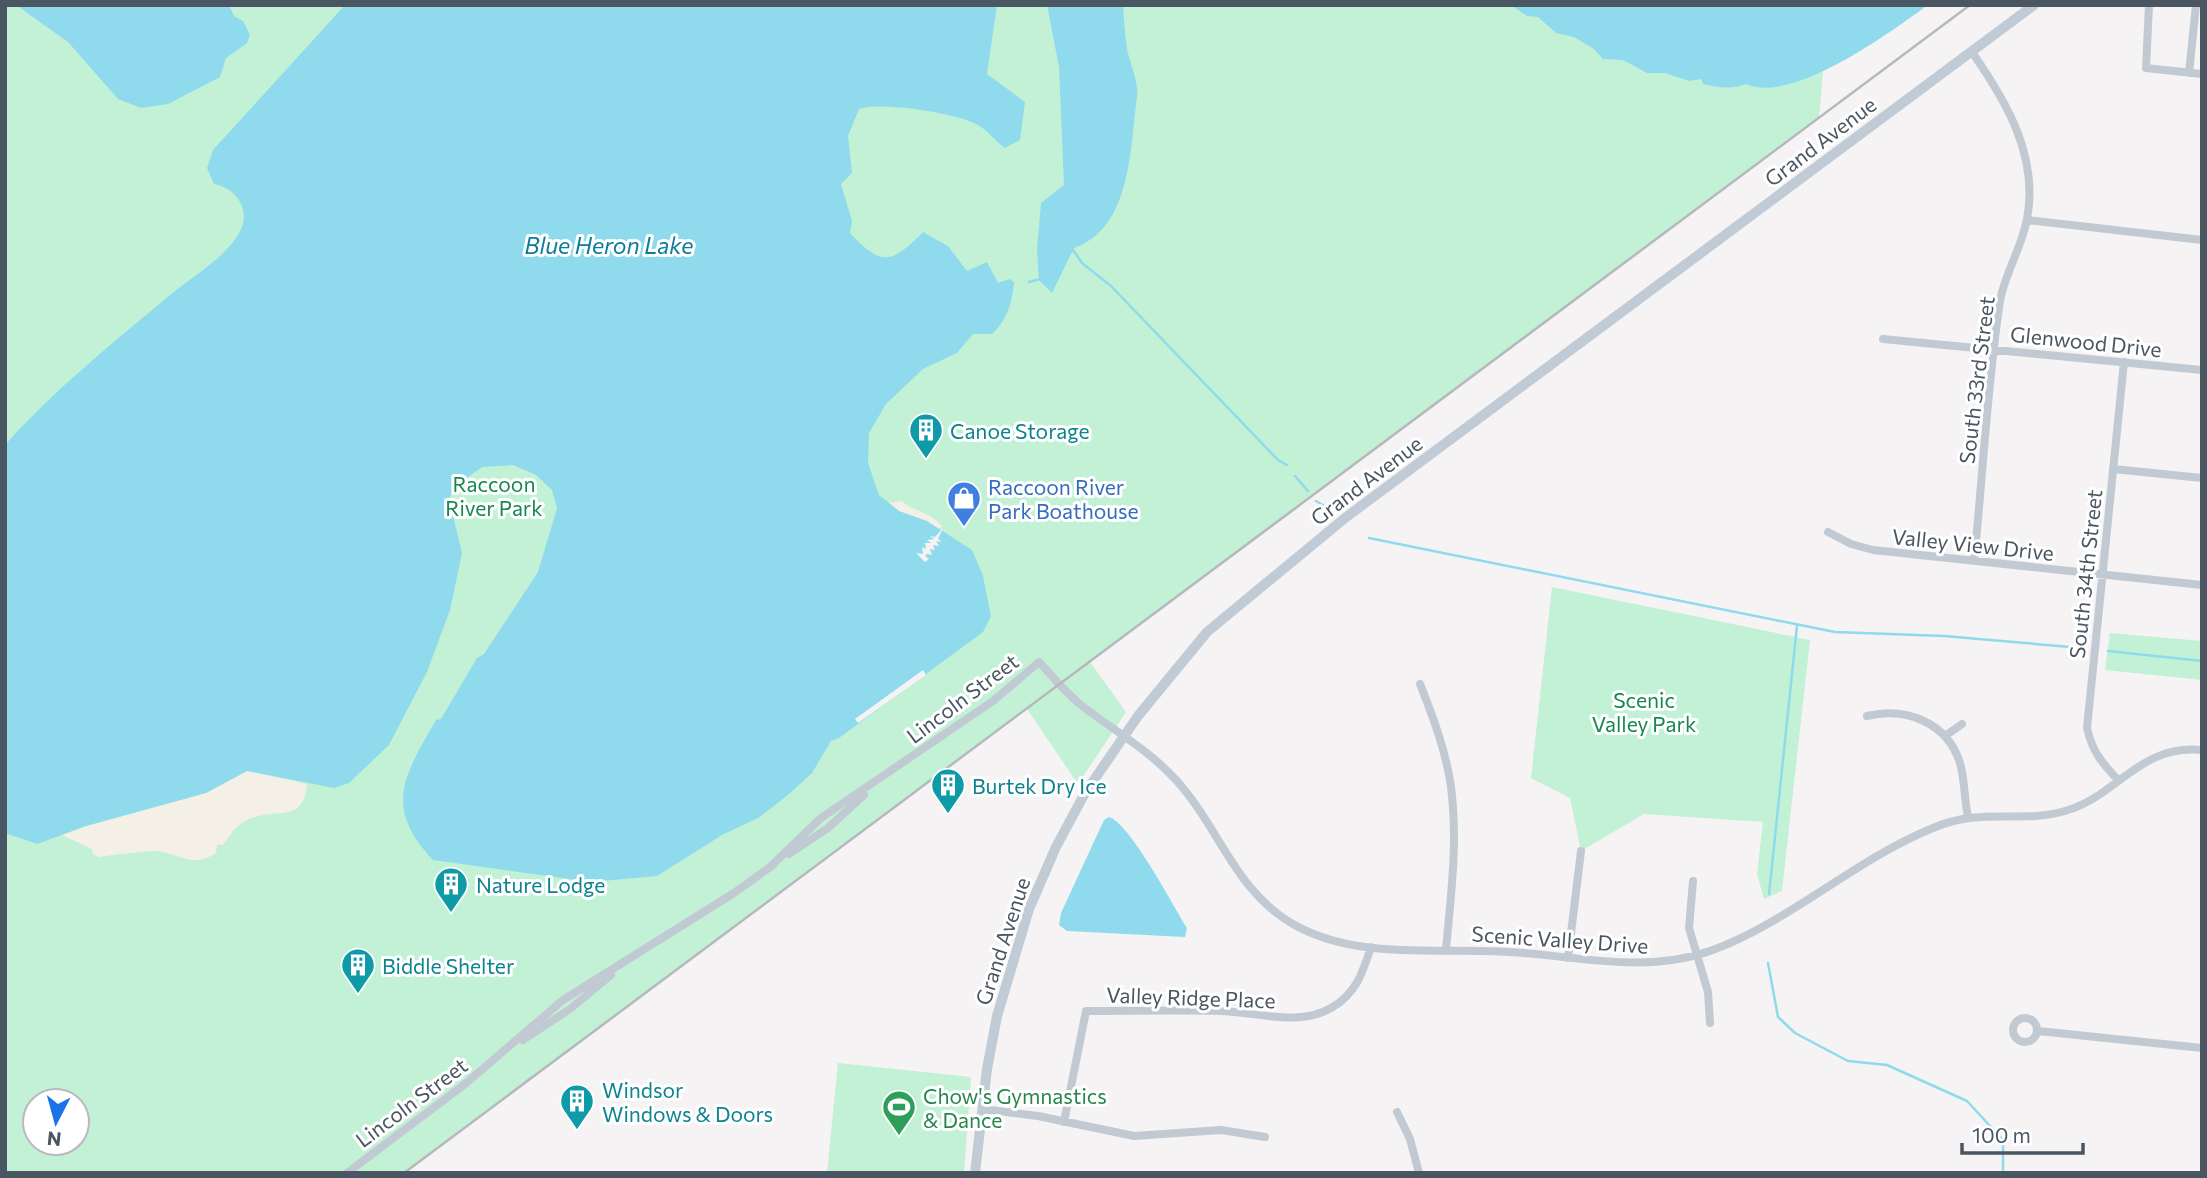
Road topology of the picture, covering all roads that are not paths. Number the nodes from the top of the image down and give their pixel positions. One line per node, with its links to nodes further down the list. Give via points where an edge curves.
1 (2034, 5): 4 (main road, Grand Avenue)
2 (2149, 5): 5 (street, via 2146,68)
3 (2196, 5): 5 (street)
4 (1972, 52): 7 (street, South 33rd Street, via 2018,128 2027,169); 22 (main road, Grand Avenue, via 1345,518 1207,632)
5 (2189, 73): 6 (street)
6 (2202, 74)
7 (2027, 220): 8 (street); 10 (street, South 33rd Street, via 2001,299)
8 (2202, 240)
9 (1883, 339): 10 (street, Glenwood Drive)
10 (1996, 349): 11 (street, Glenwood Drive); 16 (street, South 33rd Street)
11 (2124, 362): 12 (street, Glenwood Drive); 13 (street, South 34th Street)
12 (2202, 370)
13 (2113, 469): 14 (street); 17 (street, South 34th Street)
14 (2202, 478)
15 (1828, 532): 16 (street, Valley View Drive, via 1872,551)
16 (1974, 561): 17 (street, Valley View Drive)
17 (2102, 576): 18 (street, Valley View Drive); 25 (street, South 34th Street, via 2087,728 2100,762)
18 (2202, 585)
19 (1420, 684): 30 (street, via 1451,787 1455,842)
20 (1867, 716): 23 (street, via 1905,714)
21 (1962, 724): 23 (street)
22 (1123, 736): 29 (street, Scenic Valley Drive, via 1177,781 1238,874 1267,907 1318,936); 36 (main road, Grand Avenue, via 1085,793 1030,909 997,1016); 40 (street, Lincoln Street, via 1079,703 1039,662 993,701 881,778 828,828 563,1000 497,1058)
23 (1945, 736): 26 (street, via 1960,763)
24 (2202, 750): 25 (street, Scenic Valley Drive, via 2161,754)
25 (2118, 780): 26 (street, Scenic Valley Drive, via 2092,800 2065,811)
26 (1968, 817): 31 (street, Scenic Valley Drive, via 1913,838 1748,934)
27 (1581, 851): 32 (street)
28 (1693, 881): 31 (street, via 1688,916)
29 (1371, 947): 30 (street, Scenic Valley Drive); 38 (street, Valley Ridge Place, via 1363,973 1349,994 1332,1008 1311,1016 1086,1012)
30 (1446, 949): 32 (street, Scenic Valley Drive)
31 (1698, 954): 32 (street, Scenic Valley Drive, via 1633,964); 33 (street)
32 (1568, 958)
33 (1710, 1023)
34 (2038, 1031): 35 (street)
35 (2202, 1048)
36 (982, 1109): 38 (street); 41 (main road, Grand Avenue)
37 (1397, 1112): 42 (street, via 1413,1146)
38 (1064, 1122): 39 (street, via 1134,1136 1221,1129)
39 (1265, 1137)
40 (347, 1173)
41 (975, 1173)
42 (1419, 1173)

